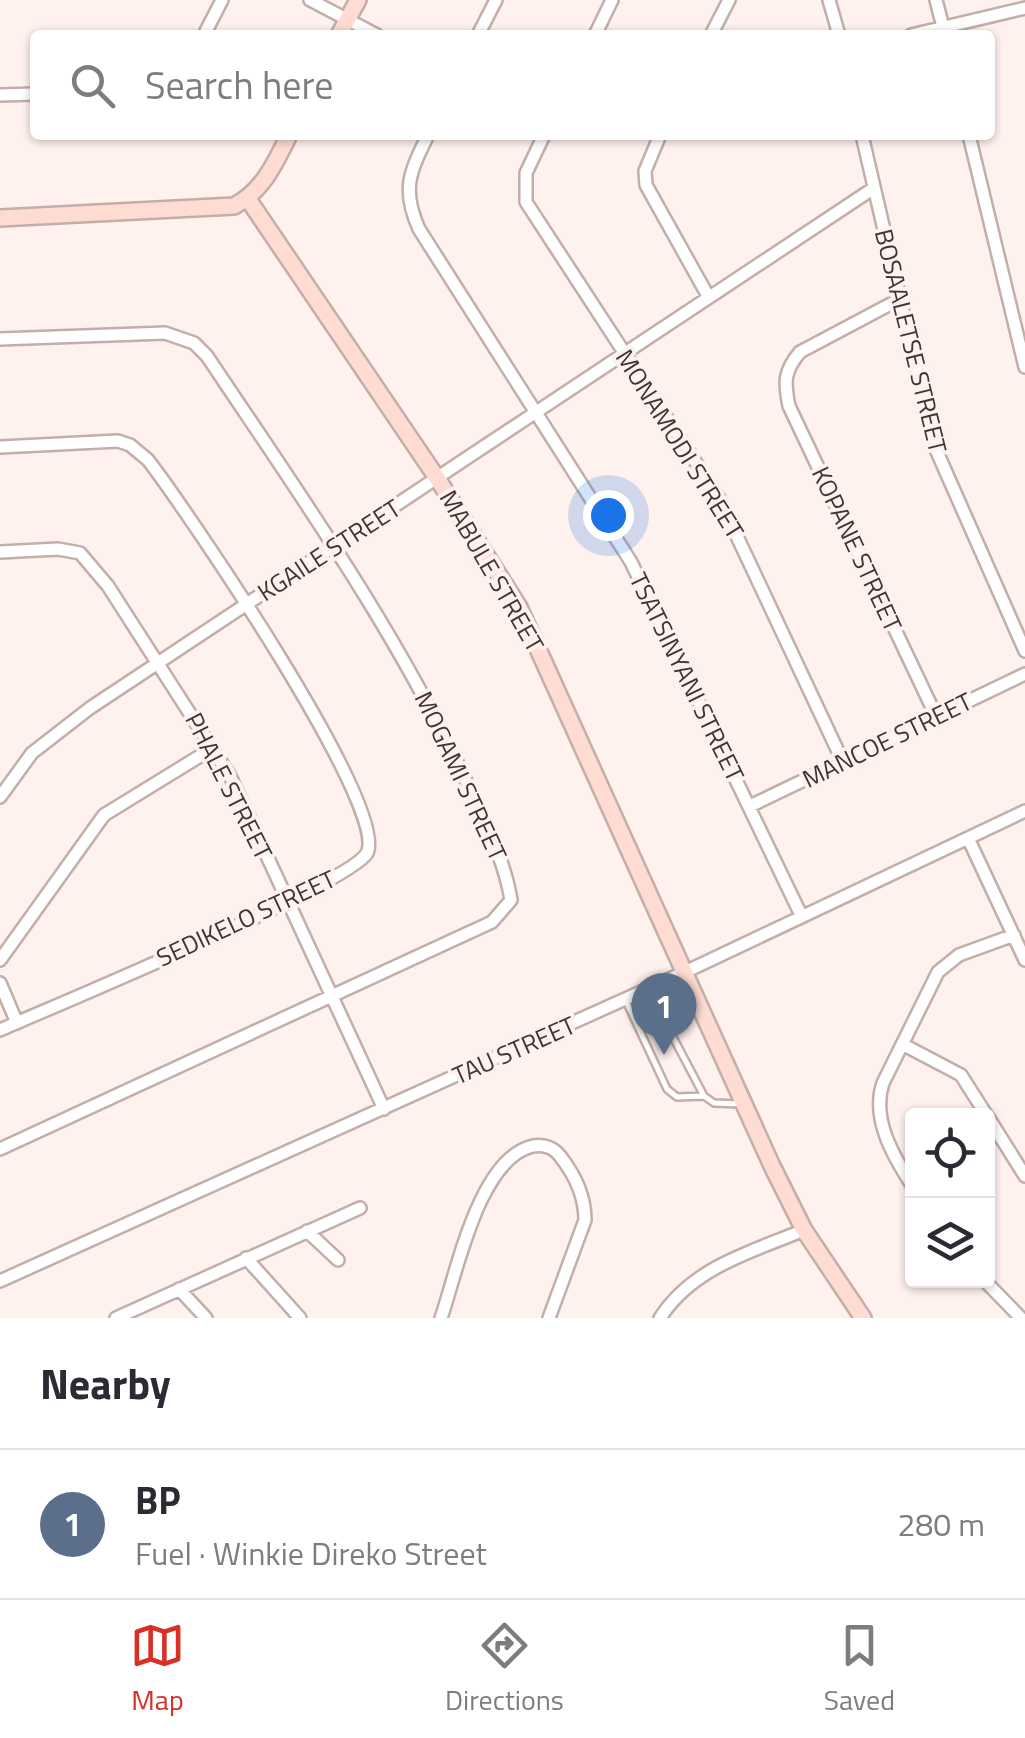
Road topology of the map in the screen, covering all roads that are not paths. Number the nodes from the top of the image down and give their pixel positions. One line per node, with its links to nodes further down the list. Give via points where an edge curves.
1 (222, 0): 11 (street)
2 (310, 0): 10 (street)
3 (358, 0): 10 (street)
4 (496, 0): 14 (street)
5 (612, 0): 15 (street)
6 (729, 0): 16 (street)
7 (829, 0): 17 (street)
8 (936, 0): 18 (street)
9 (1025, 8): 19 (street)
10 (347, 19): 12 (street); 13 (street)
11 (207, 30)
12 (342, 30)
13 (368, 30)
14 (481, 30)
15 (597, 30)
16 (714, 30)
17 (838, 30)
18 (944, 30)
19 (948, 30)
20 (30, 94): 21 (street)
21 (0, 95)
22 (286, 140): 29 (street)
23 (426, 140): 36 (street, TSATSINYANI STREET, via 409,180 409,208)
24 (542, 140): 34 (street, MONAMODI STREET, via 526,174 526,202)
25 (658, 140): 31 (street, via 646,185)
26 (863, 140): 28 (street, BOSAALETSE STREET)
27 (970, 140): 35 (street)
28 (874, 188): 31 (street, KGAILE STREET); 32 (street, BOSAALETSE STREET)
29 (248, 199): 30 (street, via 213,208); 38 (street, MABULE STREET)
30 (0, 218)
31 (708, 296): 34 (street, KGAILE STREET)
32 (900, 299): 42 (street, BOSAALETSE STREET, via 944,472); 45 (street, KOPANE STREET, via 800,352 784,380 788,406)
33 (0, 339): 39 (street, MOGAMI STREET, via 141,332 194,343)
34 (622, 352): 36 (street, KGAILE STREET); 47 (street, MONAMODI STREET, via 719,498)
35 (1025, 367)
36 (534, 410): 38 (street, KGAILE STREET); 49 (street, TSATSINYANI STREET, via 631,562)
37 (0, 447): 41 (street, SEDIKELO STREET, via 102,440 130,445 163,479)
38 (437, 478): 39 (street, KGAILE STREET); 57 (street, MABULE STREET, via 518,606)
39 (336, 547): 41 (street, KGAILE STREET); 59 (street, MOGAMI STREET, via 437,719 501,859 512,900 492,922)
40 (0, 552): 43 (street, PHALE STREET, via 80,553)
41 (247, 604): 43 (street, KGAILE STREET); 52 (street, SEDIKELO STREET, via 334,751 371,838 358,865)
42 (1025, 651)
43 (159, 662): 46 (street, PHALE STREET); 48 (street, KGAILE STREET, via 32,752)
44 (1025, 674): 45 (street, MANCOE STREET)
45 (936, 716): 47 (street, MANCOE STREET)
46 (214, 748): 52 (street, PHALE STREET); 55 (street, via 104,815)
47 (843, 762): 49 (street, MANCOE STREET)
48 (0, 797)
49 (750, 806): 53 (street, TSATSINYANI STREET)
50 (1025, 811): 51 (street, TAU STREET)
51 (968, 838): 53 (street, TAU STREET); 54 (street)
52 (287, 902): 59 (street, PHALE STREET); 62 (street, SEDIKELO STREET)
53 (801, 916): 57 (street, TAU STREET)
54 (1014, 935): 56 (street); 64 (street, via 948,961)
55 (0, 960)
56 (1025, 960)
57 (685, 972): 60 (street, TAU STREET); 66 (street, MABULE STREET)
58 (0, 983): 62 (street)
59 (332, 995): 68 (street, PHALE STREET); 70 (street, MOGAMI STREET)
60 (625, 999): 65 (lane, via 667,1089 677,1097); 68 (street, TAU STREET)
61 (664, 1020): 65 (lane)
62 (17, 1022): 63 (street, SEDIKELO STREET)
63 (0, 1030)
64 (902, 1044): 67 (street, via 960,1075); 71 (street, via 878,1108)
65 (704, 1096): 66 (lane)
66 (744, 1104): 74 (street, MABULE STREET)
67 (982, 1108)
68 (384, 1109): 78 (street, TAU STREET)
69 (995, 1129): 72 (street)
70 (0, 1148)
71 (905, 1174)
72 (1025, 1176)
73 (360, 1208): 75 (street)
74 (804, 1230): 86 (street, via 712,1268); 87 (street, MABULE STREET)
75 (307, 1231): 76 (street); 77 (street)
76 (246, 1258): 80 (street); 83 (street)
77 (338, 1260)
78 (0, 1281)
79 (992, 1288): 88 (street)
80 (179, 1289): 81 (street); 82 (street)
81 (116, 1318)
82 (206, 1318)
83 (300, 1318)
84 (441, 1318): 85 (street, via 490,1183 516,1154 542,1146 556,1150 585,1205)
85 (548, 1318)
86 (660, 1318)
87 (863, 1318)
88 (1021, 1318)

